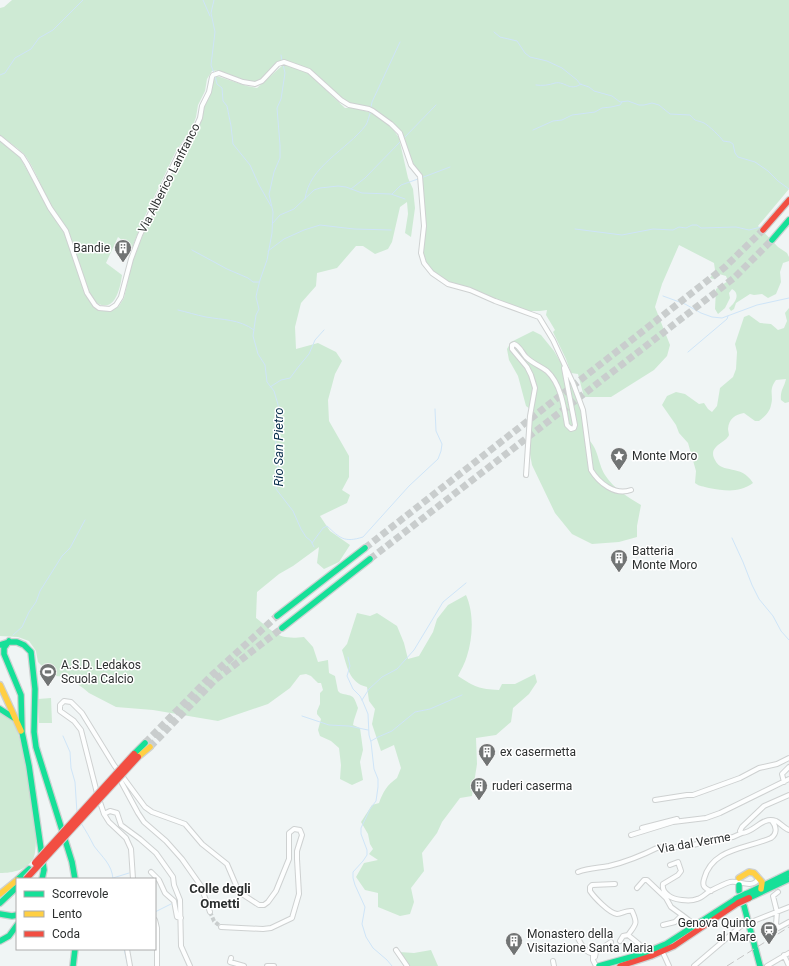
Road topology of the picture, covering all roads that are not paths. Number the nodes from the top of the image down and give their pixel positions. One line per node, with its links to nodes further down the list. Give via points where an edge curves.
1 (0, 138): 6 (street, Via Alberico Lanfranco, via 22,156 66,232 82,282 90,298 100,308 110,309 121,297 140,235 180,153 195,129 215,73 255,84 282,63 309,71 341,100 349,105 371,110 400,133 411,165 420,176 424,226 421,253 424,263 432,273 448,284 539,317)
2 (789, 200): 4 (main road)
3 (787, 222): 5 (main road)
4 (763, 230)
5 (772, 240)
6 (561, 358): 7 (street, via 568,382 575,426 573,429 567,425 562,396 549,373 526,357 518,345 512,346 529,371 535,388 530,415); 8 (street, via 583,410 591,470 596,478 608,487 619,492)
7 (526, 475)
8 (631, 490)
9 (364, 548): 11 (main road)
10 (370, 559): 12 (main road)
11 (277, 616)
12 (282, 628)
13 (9, 641): 14 (main road); 18 (main road, via 4,648 4,654 21,695); 44 (main road, via 23,643 31,652 35,689 36,747)
14 (0, 645)
15 (0, 685): 17 (main road)
16 (0, 709): 17 (main road)
17 (14, 718): 18 (main road)
18 (22, 732): 43 (main road, via 30,766 44,870)
19 (145, 743): 21 (main road)
20 (150, 748): 21 (main road)
21 (136, 756): 41 (main road, bridge); 42 (main road, bridge)
22 (789, 758): 28 (street, via 693,795)
23 (114, 765): 29 (street, via 82,713 71,702 62,702 59,706 61,712 74,721 80,730); 62 (street, via 141,818 182,859 201,886); 74 (street, via 145,807 185,824 202,844 227,864 239,892 259,905 266,904 275,893 286,869 290,854 289,833 294,829 301,832 297,851 299,894 292,918 263,929)
24 (789, 767): 26 (street, via 782,774)
25 (789, 780): 26 (street)
26 (784, 782): 30 (street, via 720,813)
27 (789, 795): 34 (street, via 764,806 742,827)
28 (655, 800)
29 (104, 814): 45 (street, via 128,842 131,849); 67 (street, via 110,811 117,813 121,825 156,853 173,876 180,900)
30 (692, 820): 32 (street, via 670,820); 35 (street, via 673,822)
31 (772, 821): 33 (street); 34 (street, Via dal Verme, via 765,820); 54 (street, via 776,827 773,837 728,852 714,861 703,883 706,889)
32 (642, 828)
33 (789, 830)
34 (742, 833): 38 (street, Via dal Verme, via 666,850 659,847 619,863)
35 (631, 835)
36 (670, 865): 54 (street, via 678,862 681,871 678,876 663,884 662,888 671,898 698,899)
37 (151, 872): 67 (street, via 159,880 165,893 174,901 177,917)
38 (578, 872)
39 (755, 873): 49 (street, via 755,883); 50 (main road, via 745,873); 51 (main road)
40 (789, 873): 51 (main road)
41 (19, 878)
42 (27, 878)
43 (42, 878)
44 (75, 878)
45 (133, 878)
46 (789, 879): 57 (main road)
47 (16, 881): 56 (main road)
48 (615, 884): 76 (street, via 592,885 590,891 615,914 632,911 637,921)
49 (750, 884): 54 (street, via 731,882); 58 (street)
50 (739, 885)
51 (762, 886): 57 (main road); 58 (main road)
52 (16, 888): 59 (main road)
53 (637, 888): 66 (street, via 647,880 661,892 671,907)
54 (711, 890)
55 (778, 892): 63 (street, via 773,896)
56 (0, 894)
57 (757, 894): 58 (main road)
58 (748, 895): 60 (main road, bridge)
59 (1, 902)
60 (739, 903): 70 (main road); 72 (main road, via 721,907); 97 (main road, via 674,946)
61 (789, 907): 63 (street)
62 (210, 912)
63 (777, 912): 68 (street, via 778,928); 70 (street)
64 (0, 914): 65 (main road)
65 (16, 915)
66 (682, 915): 71 (street, via 675,922); 72 (street)
67 (181, 918): 92 (street, via 181,946)
68 (789, 922)
69 (156, 924): 91 (street)
70 (749, 924): 99 (street, via 741,926); 100 (main road)
71 (663, 925)
72 (695, 925): 83 (main road, via 667,944)
73 (16, 926): 77 (main road, via 9,936)
74 (221, 926)
75 (568, 933): 88 (street, via 575,934 586,951 593,954)
76 (628, 935): 78 (street, via 622,936); 83 (street)
77 (0, 941)
78 (620, 941)
79 (611, 942): 88 (street, via 595,953)
80 (75, 950): 89 (main road)
81 (127, 950): 90 (street)
82 (396, 950): 96 (street)
83 (644, 952): 88 (main road)
84 (789, 953): 86 (street)
85 (664, 955): 98 (street)
86 (784, 955): 101 (street); 102 (street)
87 (231, 958): 93 (street, via 230,962 233,964)
88 (597, 965)
89 (73, 966)
90 (130, 966)
91 (157, 966)
92 (190, 966)
93 (244, 966)
94 (267, 966): 95 (street)
95 (274, 966)
96 (407, 966)
97 (620, 966)
98 (669, 966)
99 (694, 966)
100 (760, 966)
101 (767, 966)
102 (788, 966)

